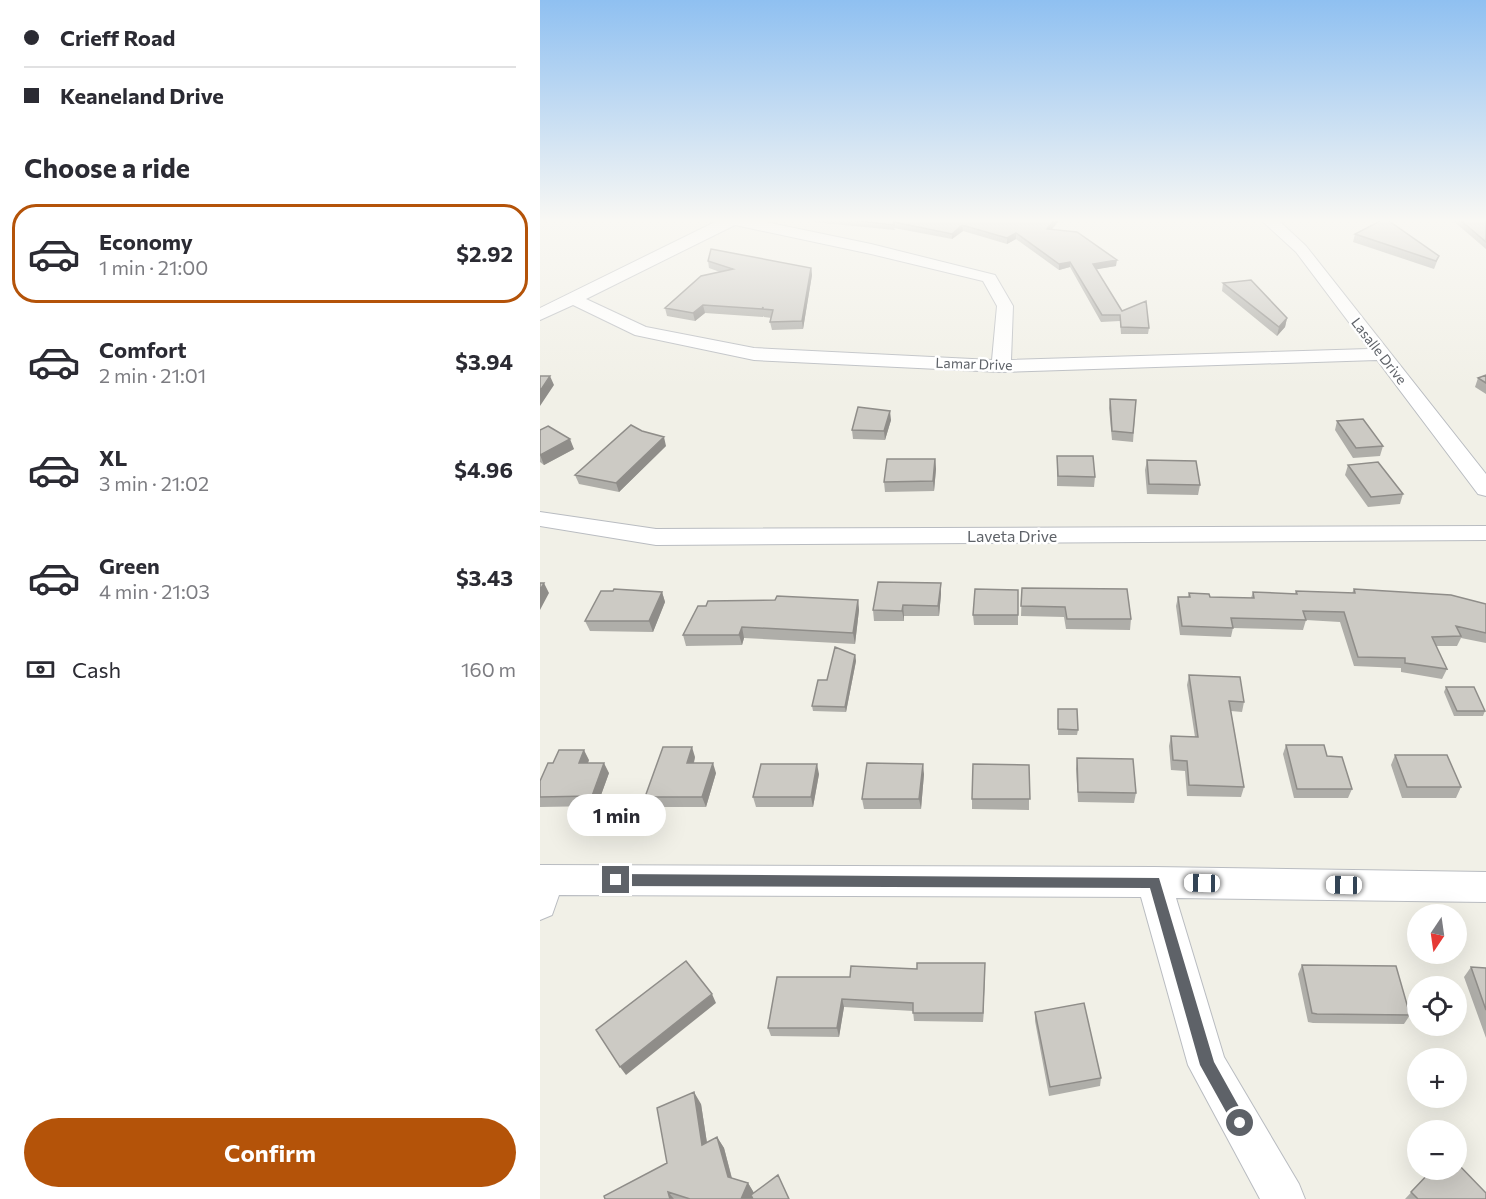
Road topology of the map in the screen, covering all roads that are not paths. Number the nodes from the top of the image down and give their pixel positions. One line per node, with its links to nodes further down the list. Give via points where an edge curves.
1 (625, 275): 4 (street)
2 (973, 275): 7 (street, via 989,279 1005,306)
3 (1321, 275): 6 (street, Lasalle Drive)
4 (576, 300): 5 (street); 7 (street, Lamar Drive, via 641,331 754,354)
5 (540, 315)
6 (1382, 354): 7 (street, Lamar Drive); 8 (street, Lasalle Drive)
7 (1001, 366)
8 (1486, 489)
9 (540, 519): 10 (street, Laveta Drive, via 656,537)
10 (1486, 533)
11 (1154, 882): 12 (street); 13 (street); 14 (street, via 1207,1065)
12 (1486, 887)
13 (542, 888)
14 (1284, 1199)

